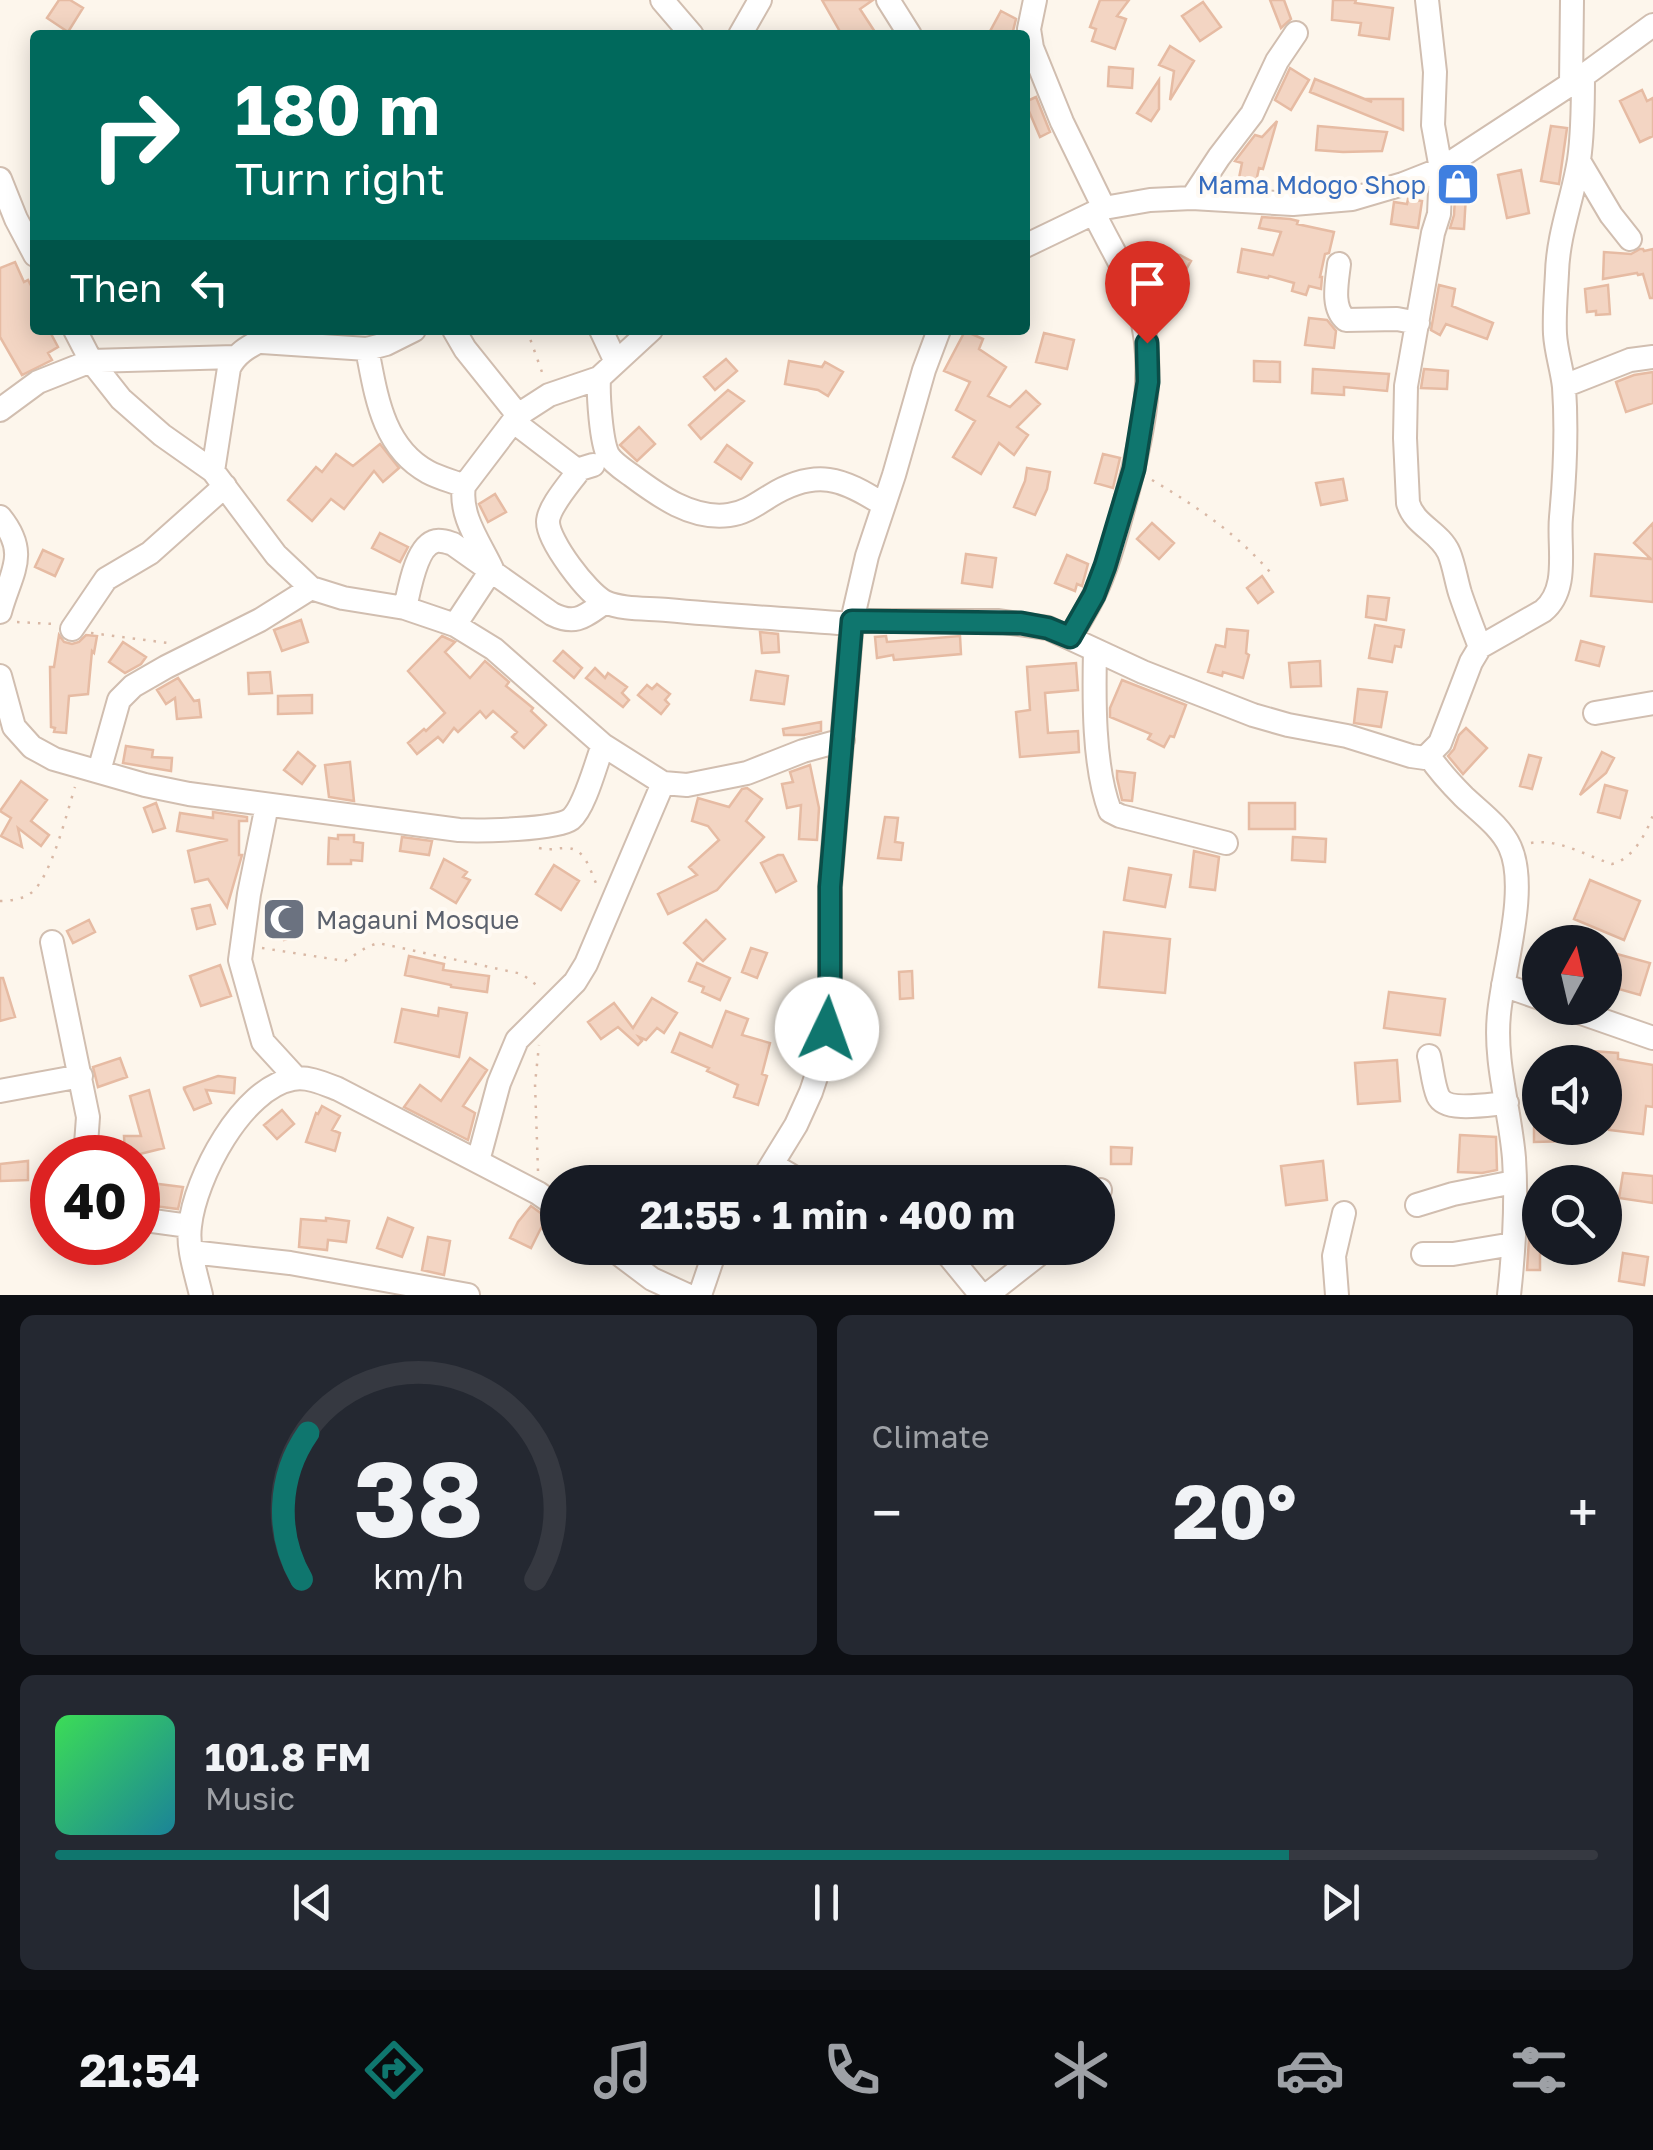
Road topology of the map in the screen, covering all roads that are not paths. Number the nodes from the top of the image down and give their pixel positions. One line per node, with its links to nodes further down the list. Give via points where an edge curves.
1 (662, 0): 8 (street)
2 (760, 0): 9 (street)
3 (888, 0): 10 (street)
4 (1035, 0): 11 (street)
5 (1427, 0): 16 (street, via 1436,96 1432,125)
6 (1572, 0): 14 (street)
7 (1653, 25): 14 (street)
8 (688, 30)
9 (743, 30)
10 (907, 30)
11 (1029, 30)
12 (1296, 33): 18 (street, via 1252,114)
13 (1030, 35): 19 (street)
14 (1577, 80): 15 (street, via 1583,114); 16 (street)
15 (1579, 161): 20 (street); 37 (street, via 1557,268 1555,337)
16 (1441, 169): 18 (street, via 1352,199 1293,204); 24 (street)
17 (0, 180): 22 (street)
18 (1192, 198): 19 (street)
19 (1099, 210): 21 (street); 54 (street, via 1135,296 1148,382 1134,469 1105,566)
20 (1630, 239)
21 (1030, 244)
22 (30, 246)
23 (1340, 264): 24 (street, via 1340,316)
24 (1418, 323): 55 (street, via 1404,402 1408,503 1448,552)
25 (77, 335): 35 (street)
26 (404, 335): 32 (street)
27 (457, 335): 39 (street)
28 (602, 335): 36 (street)
29 (646, 335): 36 (street)
30 (938, 335): 44 (street)
31 (270, 336): 32 (street, via 299,346); 33 (street)
32 (367, 349): 43 (street, via 384,424 401,449 425,470)
33 (234, 357): 35 (street); 42 (street, via 221,410)
34 (1653, 357): 37 (street)
35 (91, 361): 38 (street, via 38,382); 42 (street, via 121,400)
36 (607, 370): 39 (street); 40 (street, via 598,393)
37 (1564, 386): 55 (street, via 1556,594 1543,610)
38 (0, 410)
39 (516, 418): 41 (street, via 550,452); 43 (street)
40 (608, 454): 41 (street); 44 (street, via 652,490 709,515 739,514 797,483 820,479 840,480)
41 (580, 469): 48 (street, via 551,511 550,534)
42 (219, 478): 47 (street, via 276,555); 53 (street, via 150,553 106,579)
43 (464, 486): 46 (street, via 464,513)
44 (884, 504): 51 (street)
45 (0, 517): 50 (street, via 17,547)
46 (492, 570): 48 (street, via 566,621); 49 (street, via 453,544 434,541 424,548); 52 (street)
47 (311, 588): 49 (street); 63 (street, via 133,686 120,700)
48 (605, 602): 51 (street)
49 (405, 608): 52 (street)
50 (8, 617)
51 (852, 622): 54 (street, via 1021,623); 60 (street)
52 (454, 625): 61 (street, via 494,648)
53 (72, 628)
54 (1070, 637): 56 (street)
55 (1480, 647): 62 (street)
56 (1095, 650): 62 (street, via 1288,726); 66 (street, via 1096,727 1110,810)
57 (0, 676): 63 (street, via 14,727 32,747)
58 (1653, 702): 59 (street)
59 (1595, 713)
60 (842, 740): 64 (street, via 747,773 687,786); 79 (street, via 825,1050)
61 (603, 745): 64 (street); 65 (street, via 580,806 556,824 459,830)
62 (1429, 756): 68 (street, via 1510,848 1514,923)
63 (90, 769): 65 (street)
64 (663, 784): 78 (street, via 586,964 517,1040)
65 (267, 805): 74 (street, via 240,960 263,1042)
66 (1226, 843)
67 (52, 942): 73 (street)
68 (1503, 985): 69 (street); 76 (street, via 1498,1044)
69 (1522, 992)
70 (1616, 1025): 71 (street)
71 (1653, 1038)
72 (1429, 1056): 76 (street, via 1443,1102)
73 (81, 1076): 75 (street); 77 (street)
74 (296, 1078): 78 (street, via 338,1089); 85 (street, via 261,1094 226,1133)
75 (0, 1092)
76 (1507, 1103): 80 (street)
77 (87, 1135)
78 (478, 1161): 81 (street)
79 (772, 1165)
80 (1514, 1182): 82 (street); 86 (street)
81 (540, 1196)
82 (1418, 1205)
83 (1344, 1213): 98 (street, via 1334,1256)
84 (160, 1221): 85 (street)
85 (190, 1226): 87 (street)
86 (1513, 1244): 88 (street); 99 (street)
87 (191, 1252): 93 (street); 94 (street)
88 (1422, 1254)
89 (633, 1265): 95 (street)
90 (710, 1265): 96 (street)
91 (957, 1265): 97 (street)
92 (1024, 1265): 97 (street)
93 (201, 1295)
94 (468, 1295)
95 (687, 1295)
96 (700, 1295)
97 (984, 1295)
98 (1337, 1295)
99 (1508, 1295)

